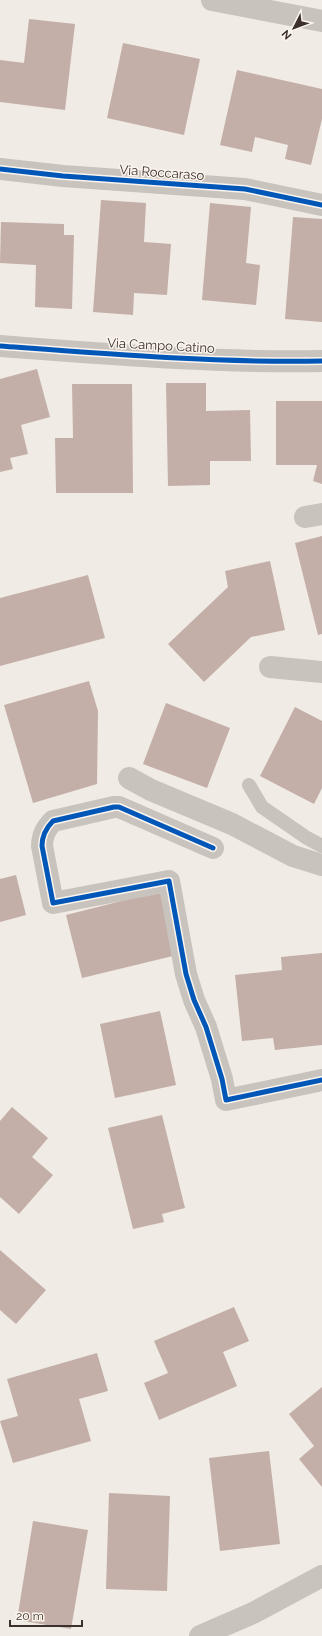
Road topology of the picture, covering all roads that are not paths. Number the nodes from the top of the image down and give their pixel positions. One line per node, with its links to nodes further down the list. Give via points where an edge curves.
1 (212, 0): 2 (street)
2 (322, 21)
3 (0, 168): 4 (street, Via Roccaraso, via 63,176 245,189)
4 (322, 205)
5 (0, 346): 6 (street, Via Campo Catino, via 121,354)
6 (322, 361)
7 (270, 667): 8 (street)
8 (322, 672)
9 (129, 778): 13 (street, via 232,824 293,856)
10 (248, 785): 11 (lane, via 262,807)
11 (322, 846)
12 (213, 848): 14 (street, via 119,807 53,821 42,838 53,903 170,880 186,974 206,1027 226,1100)
13 (322, 865)
14 (322, 1080)
15 (322, 1576): 16 (street, via 252,1613)
16 (200, 1636)

